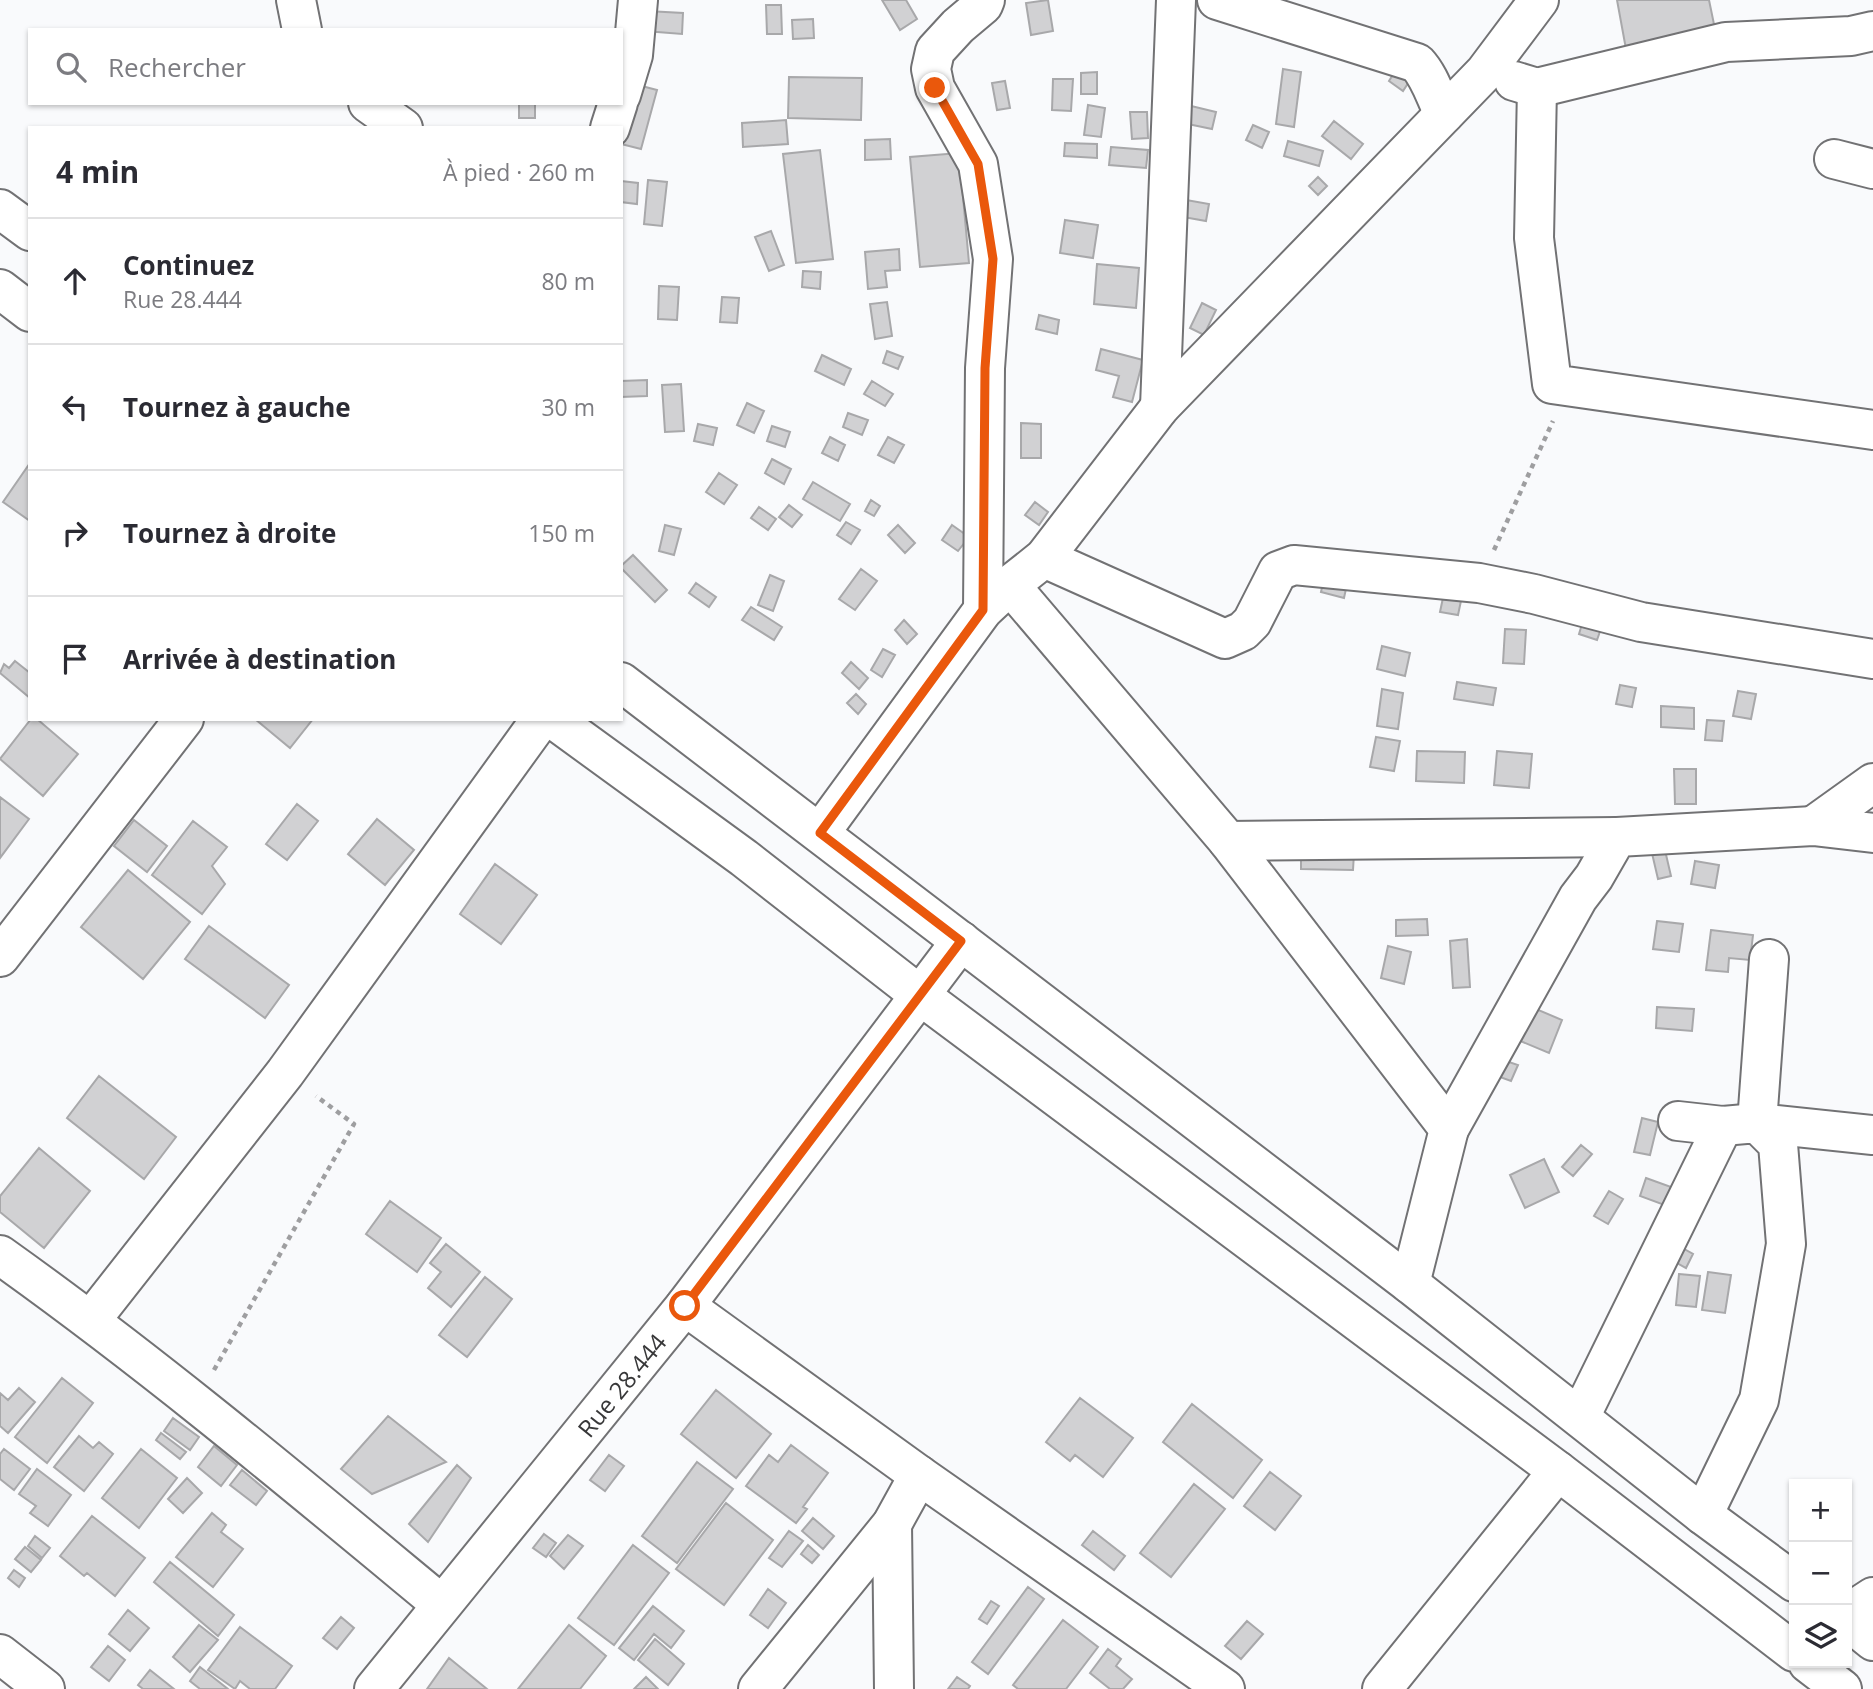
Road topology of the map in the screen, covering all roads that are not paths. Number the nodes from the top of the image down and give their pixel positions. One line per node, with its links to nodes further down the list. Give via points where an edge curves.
1 (296, 0): 7 (street)
2 (638, 0): 10 (street, via 633,55)
3 (985, 0): 26 (street, via 935,51 931,69 935,88 978,164 993,259 985,368)
4 (1176, 0): 23 (street)
5 (1217, 0): 14 (street, via 1416,63 1428,75)
6 (1539, 0): 9 (street)
7 (302, 28)
8 (1873, 32): 11 (street, via 1726,42)
9 (1485, 72): 11 (street); 14 (street)
10 (623, 88)
11 (1537, 88): 24 (street, via 1534,238 1552,384)
12 (371, 105): 15 (street)
13 (617, 105): 16 (street)
14 (1444, 114): 23 (street)
15 (400, 126)
16 (611, 126)
17 (1834, 159): 18 (street)
18 (1873, 169)
19 (0, 209): 20 (street)
20 (28, 230)
21 (0, 289): 22 (street)
22 (28, 310)
23 (1160, 407): 25 (street)
24 (1873, 430)
25 (1044, 558): 26 (street); 27 (street, via 1225,639 1252,622 1278,572 1294,565 1479,583 1641,622)
26 (997, 597): 34 (street); 37 (street)
27 (1873, 659)
28 (623, 684): 34 (street)
29 (182, 721): 39 (street)
30 (540, 721): 49 (street, via 285,1073)
31 (556, 721): 41 (street, via 744,858)
32 (1873, 782): 33 (street)
33 (1813, 827): 35 (street); 36 (street)
34 (820, 833): 38 (street)
35 (1873, 833)
36 (1617, 837): 37 (street); 44 (street)
37 (1228, 841): 44 (street)
38 (961, 941): 41 (street, Rue 28.444); 47 (street)
39 (0, 957)
40 (1769, 959): 43 (street)
41 (921, 996): 48 (street, Rue 28.444); 51 (street)
42 (1678, 1121): 43 (street)
43 (1740, 1125): 45 (street); 50 (street); 53 (street, via 1777,1144 1786,1244 1759,1400)
44 (1449, 1129): 47 (street)
45 (1873, 1135)
46 (0, 1255): 49 (street)
47 (1410, 1284): 50 (street)
48 (685, 1306): 52 (street); 57 (street, Rue 28.444)
49 (91, 1320): 57 (street)
50 (1580, 1417): 53 (street)
51 (1558, 1471): 61 (street); 69 (street)
52 (919, 1475): 54 (street); 68 (street)
53 (1703, 1515): 55 (street)
54 (892, 1524): 66 (street); 67 (street)
55 (1789, 1578)
56 (1873, 1597): 58 (street)
57 (442, 1604): 65 (street, Rue 28.444)
58 (1852, 1611)
59 (1852, 1624): 60 (street)
60 (1873, 1640)
61 (1789, 1648)
62 (0, 1654): 64 (street)
63 (1815, 1668): 70 (street)
64 (45, 1689)
65 (374, 1689)
66 (758, 1689)
67 (894, 1689)
68 (1225, 1689)
69 (1382, 1689)
70 (1842, 1689)

